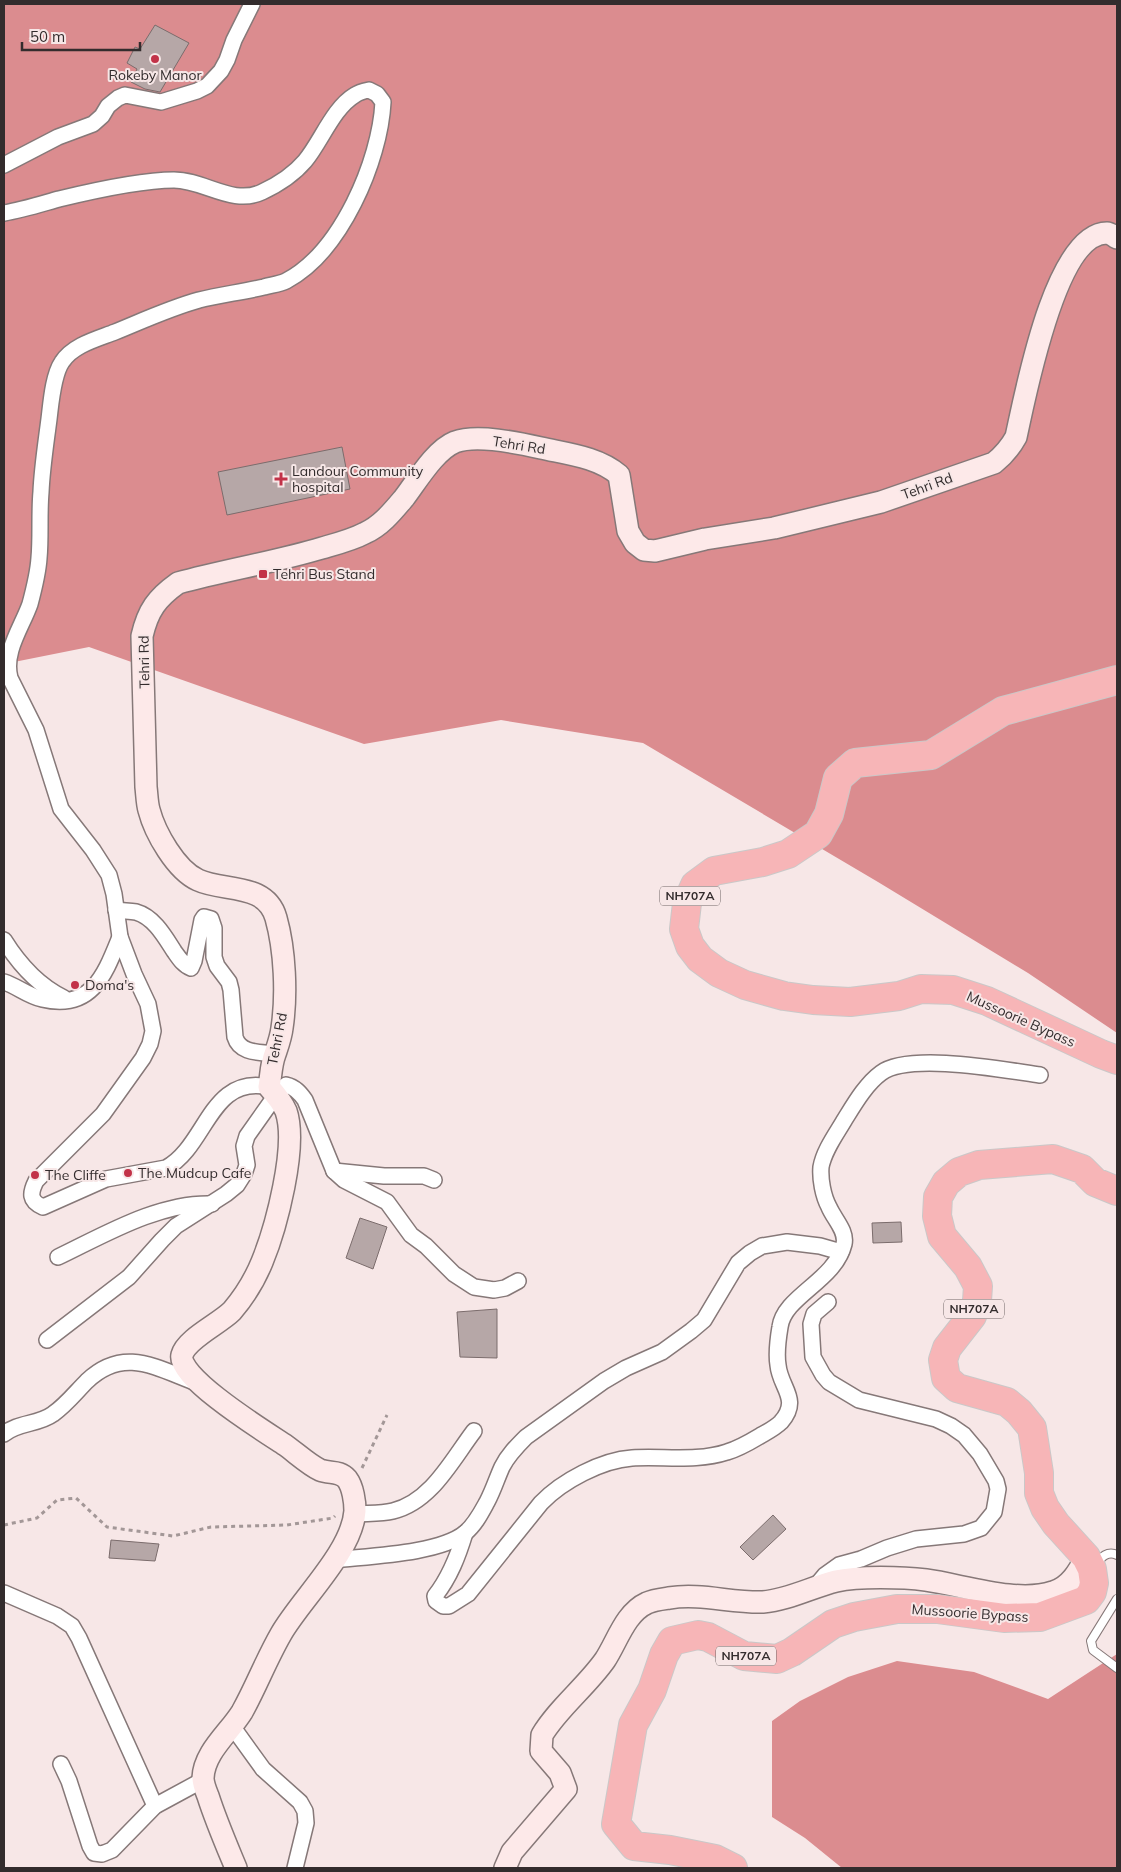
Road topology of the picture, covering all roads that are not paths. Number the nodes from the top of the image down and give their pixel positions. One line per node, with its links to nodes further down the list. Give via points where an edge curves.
1 (252, 4): 2 (street, via 221,71 207,86 161,102 125,94 108,106 93,124)
2 (4, 164)
3 (4, 213): 6 (street, via 144,182 176,180 231,195 261,193 305,161 343,105 355,95 369,90 383,102 376,148 357,196 324,250 300,272 285,282 199,300 149,318 83,345 67,354 60,364 52,392 35,586 10,652 8,670 36,730 61,809 109,875)
4 (1117, 238): 11 (street, Tehri Rd, via 1108,233 1095,236 1070,262 1046,315 1016,437 1004,456 994,463 881,502 655,552 644,550 635,543 628,530 619,474 612,468 586,458 504,440 455,442 429,465 382,523 366,533 288,558 178,583 165,592 146,619 142,636 149,810 164,844 189,874 199,881 256,894 273,910 284,966 282,1029)
5 (1117, 680): 12 (highway, Mussoorie Bypass / NH707A, via 1003,711 931,755 855,763 838,778 829,814 818,834 788,854 714,872 696,885 687,903 684,929 690,946 700,959 719,973 745,985 784,996 850,1002 899,996 921,989 952,990 987,1001)
6 (116, 910): 7 (street); 11 (street, via 137,912 148,919 161,931 178,958 190,968 202,920 204,917 211,919 214,958 229,982 237,1044 248,1051)
7 (120, 937): 10 (street, via 101,979 91,990); 14 (street, via 148,1004 152,1031 150,1044 97,1121 36,1181 31,1190 35,1204 43,1206 106,1179 175,1164 190,1148 209,1115 226,1097 246,1086 257,1085)
8 (4, 940): 10 (street, via 12,954 42,985)
9 (4, 982): 10 (street, via 42,999)
10 (68, 1000)
11 (275, 1054): 14 (street, Tehri Rd)
12 (1117, 1060)
13 (1040, 1074): 19 (street, via 916,1062 880,1073 851,1109 821,1167 828,1206 844,1235)
14 (273, 1091): 15 (street, via 291,1086 305,1100); 18 (street, via 247,1136 244,1174 237,1185); 24 (street, via 286,1113 289,1134 282,1198 263,1261 253,1281 230,1312 192,1340 181,1357)
15 (334, 1171): 16 (street, via 424,1176); 21 (street, via 353,1186 387,1202 411,1235 454,1274 474,1287 494,1290)
16 (434, 1180)
17 (1117, 1191): 31 (highway, NH707A, via 1095,1182 1082,1169 1053,1159 979,1165 959,1172 946,1183 938,1197 937,1216 942,1236 968,1267 978,1286 972,1316 947,1348 943,1360 946,1378 957,1388 1007,1402 1032,1428 1039,1493 1045,1508)
18 (212, 1204): 20 (street, via 194,1204 140,1218); 23 (street, via 176,1226 130,1277)
19 (841, 1252): 28 (street, via 787,1242 762,1246 750,1253 738,1263 704,1320 692,1330 662,1352 604,1381 526,1437 507,1459 478,1519); 28 (street, via 826,1274 782,1317 777,1363 790,1407 779,1423 727,1453 701,1457 630,1458 592,1469 572,1479 551,1492 541,1503 468,1594 449,1606 442,1606 436,1602 435,1596 451,1571)
20 (58, 1257)
21 (518, 1281)
22 (828, 1302): 32 (street, via 814,1314 810,1324 813,1357 823,1376 859,1400 936,1419 951,1426 964,1435 980,1454 998,1489 994,1512 981,1528 964,1534 916,1539 839,1565)
23 (47, 1340)
24 (201, 1385): 26 (street, via 148,1364 130,1361 114,1364 88,1380 53,1414 15,1426); 27 (street, via 248,1422 321,1470 336,1472 346,1478)
25 (474, 1431): 27 (street, via 417,1501 392,1511)
26 (4, 1434)
27 (355, 1508): 30 (street, via 348,1536)
28 (465, 1533): 30 (street, via 451,1541 412,1552)
29 (1117, 1555): 31 (lane, via 1106,1554)
30 (334, 1560): 36 (street, via 282,1632)
31 (1089, 1563): 32 (street, via 1055,1592 1035,1596 925,1580 879,1578 838,1580); 43 (highway, Mussoorie Bypass / NH707A, via 1094,1583 1086,1600 1040,1617 1004,1618 937,1609 897,1608 833,1624 777,1659 744,1656 708,1637 672,1641 633,1725 616,1824 634,1846 715,1859)
32 (815, 1587): 42 (street, via 763,1602 684,1596 647,1603 635,1612 605,1659 542,1735 540,1751 560,1773 566,1789 512,1852)
33 (4, 1593): 39 (street, via 72,1626)
34 (1117, 1600): 35 (lane, via 1091,1641 1093,1650)
35 (1117, 1668)
36 (232, 1726): 38 (street, via 213,1750); 41 (street, via 263,1769 300,1802 305,1811 306,1824)
37 (61, 1764): 39 (street, via 94,1853 112,1850)
38 (203, 1780): 39 (street); 40 (street)
39 (155, 1806)
40 (236, 1868)
41 (295, 1868)
42 (505, 1868)
43 (733, 1868)

